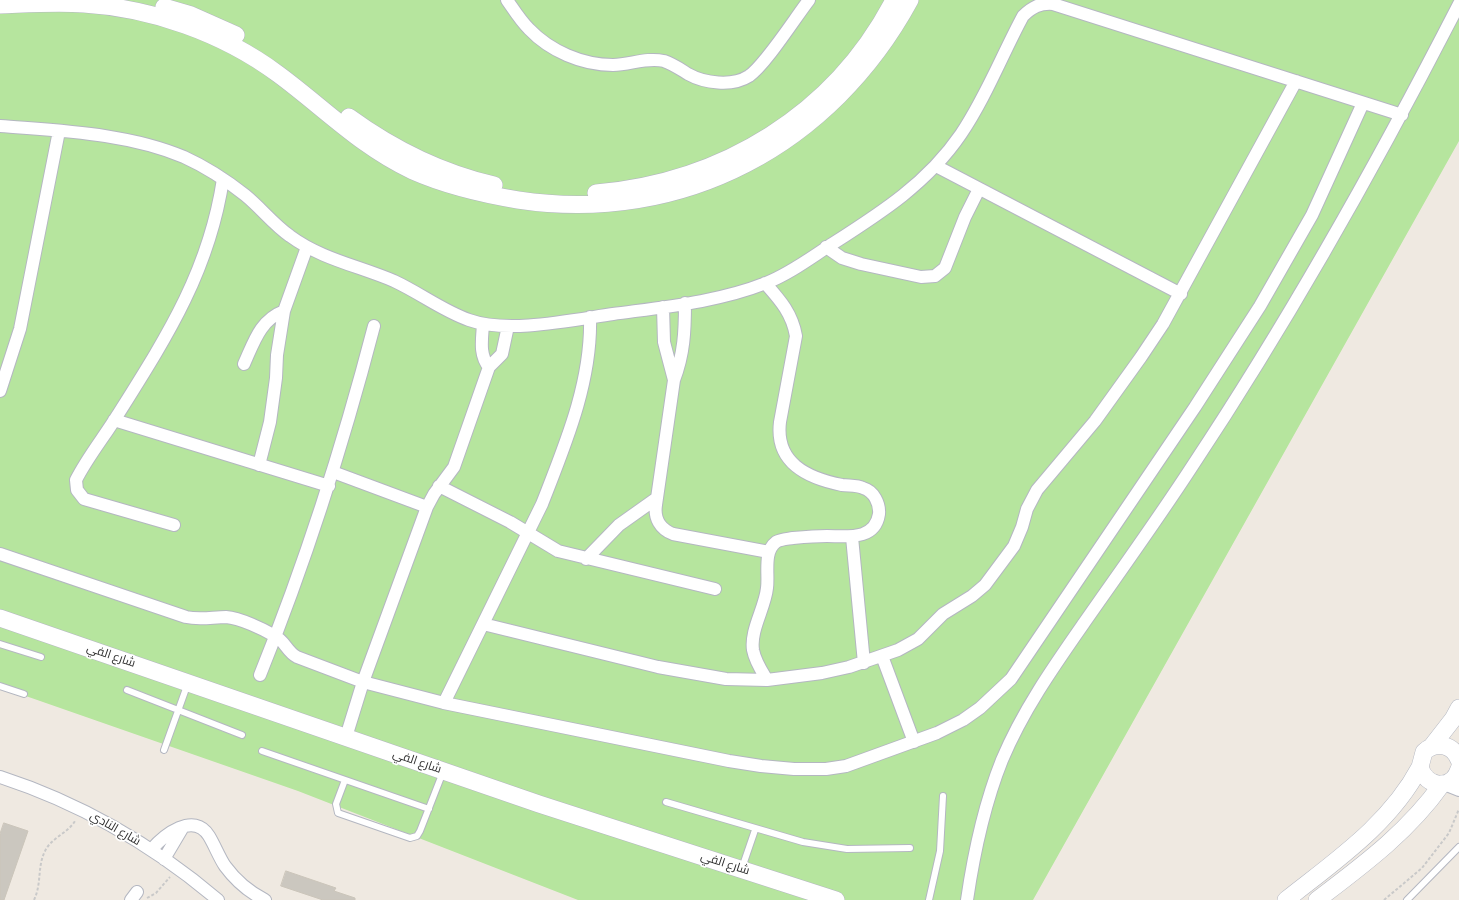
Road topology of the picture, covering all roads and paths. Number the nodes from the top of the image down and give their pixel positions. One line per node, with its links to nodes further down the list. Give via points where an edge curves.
1 (131, 0): 4 (street, via 191,15 254,44 290,68 361,126 424,162 493,185 539,193 574,194 614,192 664,182 713,166 758,144 800,115 839,79 876,32)
2 (507, 0): 3 (street, via 520,19 539,38 561,53 587,62 613,65 647,59 656,60 672,65 696,78 718,82 749,76 765,59)
3 (809, 0)
4 (894, 0)
5 (910, 0): 7 (street, via 888,36 857,77 822,112 768,152 729,173 685,190 642,200 581,205 492,196 465,190 415,172 344,128 266,65 191,28 145,13 99,5)
6 (1459, 4): 10 (street)
7 (0, 5)
8 (1296, 81): 9 (street); 13 (street, via 1053,4 1040,5 1023,16 971,118); 19 (street)
9 (1363, 103): 10 (street); 64 (street, via 1312,215 1260,306 1191,414 1024,662 1011,679 980,708 963,720)
10 (1402, 115): 93 (street, via 1300,295 1193,466 1024,714 1002,760 985,809 973,859)
11 (0, 126): 12 (street)
12 (59, 131): 14 (street, via 145,143 186,158); 30 (street, via 20,329)
13 (936, 166): 15 (street); 17 (street, via 890,206)
14 (223, 179): 16 (street); 31 (street, via 215,222 193,285 159,350)
15 (979, 188): 17 (street, via 945,268 935,276 921,277 861,264 842,258); 19 (street)
16 (307, 247): 22 (street); 24 (street, via 395,282 462,318)
17 (826, 247): 18 (street, via 790,271)
18 (765, 283): 20 (street); 40 (street, via 786,306 796,336 779,429 782,449 791,463 804,472 830,482 863,488 875,497 879,515 874,526 865,534)
19 (1180, 294): 49 (street, via 1119,390 1037,490 1027,509 1014,546 985,585 943,614 918,639)
20 (685, 303): 21 (street); 29 (street, via 686,337 680,366)
21 (663, 307): 23 (street); 29 (street, via 664,342)
22 (284, 310): 27 (street, via 263,325); 32 (street, via 270,422)
23 (590, 317): 26 (street); 39 (street, via 588,357 577,403 555,471)
24 (483, 324): 26 (street); 28 (street, via 482,351)
25 (374, 326): 33 (street)
26 (508, 326): 28 (street, via 502,354)
27 (244, 364)
28 (489, 367): 35 (street, via 454,467)
29 (674, 380): 36 (street)
30 (0, 392)
31 (114, 420): 32 (street); 38 (street, via 79,475 77,490 84,499)
32 (259, 465): 34 (street)
33 (333, 472): 34 (street); 37 (street)
34 (329, 486): 47 (street)
35 (439, 486): 37 (street); 39 (street)
36 (657, 498): 41 (street, via 656,516 661,526 669,532); 43 (street, via 618,525)
37 (427, 507): 54 (street)
38 (174, 525)
39 (528, 532): 43 (street, via 558,551); 46 (street)
40 (852, 537): 41 (street, via 817,536 781,540 774,544); 51 (street)
41 (769, 552): 53 (street, via 767,589 753,641 755,658)
42 (0, 554): 47 (street, via 186,617 228,617)
43 (586, 559): 44 (street)
44 (715, 589)
45 (0, 618): 55 (street, شارع الفي)
46 (483, 624): 53 (street, via 682,672 726,679); 59 (street)
47 (276, 636): 52 (street); 54 (street, via 292,654)
48 (0, 644): 50 (lane)
49 (882, 656): 51 (street); 64 (street)
50 (41, 657)
51 (864, 663): 53 (street, via 822,673)
52 (260, 675)
53 (767, 680)
54 (363, 682): 59 (street); 63 (street)
55 (188, 683): 61 (lane); 63 (street, شارع الفي)
56 (0, 686): 58 (lane)
57 (127, 690): 61 (lane)
58 (24, 694)
59 (444, 703): 64 (street, via 774,767 826,769 846,766)
60 (1459, 708): 65 (street)
61 (179, 710): 62 (lane); 66 (lane)
62 (242, 735)
63 (346, 737): 70 (street, شارع الفي)
64 (914, 742)
65 (1432, 746): 68 (street, via 1447,746); 69 (street, via 1424,752)
66 (164, 750)
67 (262, 751): 72 (lane)
68 (1459, 760): 73 (street, via 1455,777)
69 (1420, 767): 73 (street, via 1427,781); 94 (street, via 1404,793 1376,826)
70 (443, 771): 77 (lane); 86 (street, شارع الفي)
71 (0, 777): 76 (street, شارع النادي)
72 (346, 780): 77 (lane); 77 (lane, via 335,807 340,814 410,838 419,834)
73 (1448, 786): 95 (street, via 1379,853)
74 (943, 796): 92 (lane, via 940,851)
75 (666, 802): 80 (lane)
76 (80, 809): 83 (street, شارع النادي); 88 (path, via 71,827 51,842 45,850 41,859 39,887)
77 (429, 809)
78 (1459, 809): 96 (path, via 1449,833 1422,868)
79 (184, 826): 83 (street); 84 (street); 90 (street, via 192,824 205,831 220,859 234,876 250,891)
80 (755, 830): 82 (lane, via 826,846 868,850); 86 (lane)
81 (1459, 847): 97 (lane)
82 (910, 848)
83 (150, 850): 84 (street, شارع النادي)
84 (164, 859): 85 (street, شارع النادي)
85 (177, 868): 87 (path, via 156,893 145,898); 89 (street, شارع النادي)
86 (741, 869): 91 (street, شارع الفي)
87 (134, 897)
88 (34, 900)
89 (218, 900)
90 (265, 900)
91 (836, 900)
92 (929, 900)
93 (967, 900)
94 (1286, 900)
95 (1317, 900)
96 (1384, 900)
97 (1407, 900)

